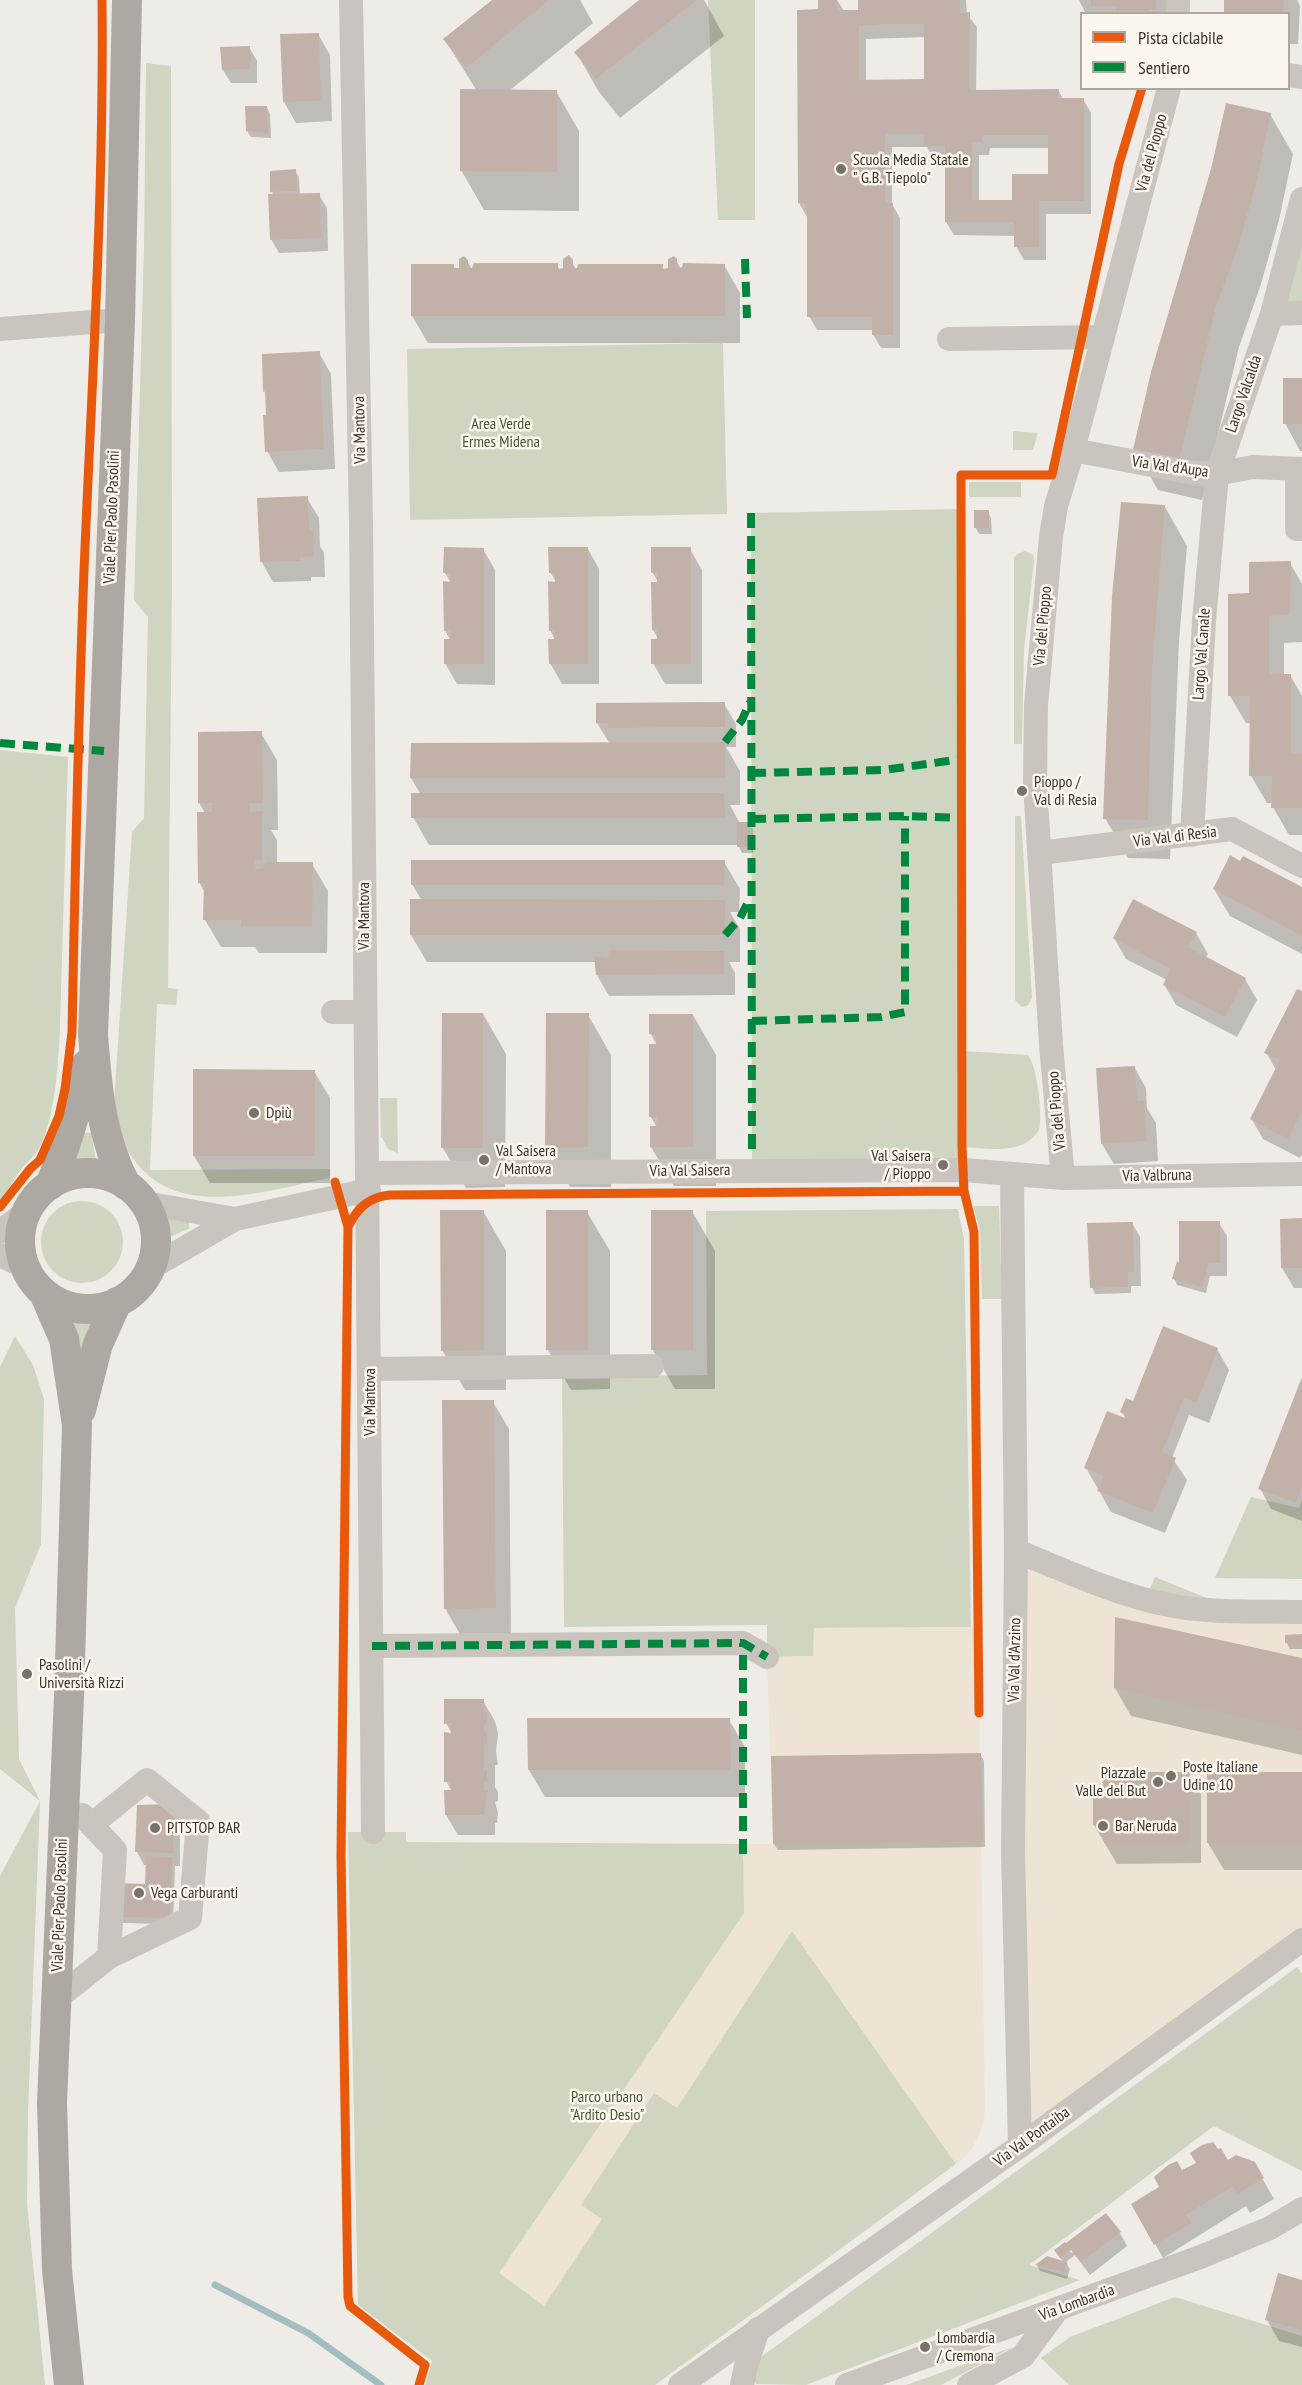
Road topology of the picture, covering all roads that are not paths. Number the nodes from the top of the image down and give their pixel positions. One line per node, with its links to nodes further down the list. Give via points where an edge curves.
1 (127, 0): 7 (main road, Viale Pier Paolo Pasolini)
2 (351, 0): 19 (street, Via Mantova, via 362,521)
3 (1168, 90): 9 (street, Via del Pioppo)
4 (1302, 199): 6 (street, Largo Valcalda)
5 (1302, 313): 6 (street)
6 (1272, 314): 13 (street, Largo Valcalda)
7 (120, 320): 8 (street); 20 (main road, Viale Pier Paolo Pasolini)
8 (0, 329)
9 (1103, 338): 10 (street); 11 (street, Via del Pioppo)
10 (949, 339)
11 (1073, 450): 13 (street, Via Val d'Aupa); 16 (street, Via del Pioppo, via 1056,506 1042,630 1035,784)
12 (1300, 469): 13 (street, Via Val d'Aupa, via 1253,467); 14 (street, via 1297,529)
13 (1217, 474): 15 (street, Largo Val Canale)
14 (1302, 529)
15 (1192, 836): 16 (street, Via Val di Resia); 17 (street, Via Val di Resia, via 1232,830)
16 (1040, 853): 23 (street, Via del Pioppo)
17 (1302, 866)
18 (333, 1012): 19 (street)
19 (365, 1012): 24 (street, Via Mantova)
20 (93, 1035): 25 (main road, Viale Pier Paolo Pasolini, via 76,1116); 26 (main road, Viale Pier Paolo Pasolini, via 97,1091 107,1137 117,1167)
21 (1012, 1174): 23 (street, Via Valbruna); 24 (street, Via Val Saisera, via 963,1170 787,1170); 37 (street, Via Val d'Arzino)
22 (1302, 1174): 23 (street, Via Valbruna)
23 (1063, 1178)
24 (369, 1182): 28 (street, Via Val Saisera); 35 (street, Via Mantova)
25 (50, 1185): 26 (main road, via 71,1175 89,1173 111,1177); 27 (main road)
26 (135, 1194): 28 (street); 31 (main road, via 154,1223)
27 (26, 1212): 29 (street); 30 (main road)
28 (235, 1220): 31 (street)
29 (0, 1232)
30 (13, 1261): 32 (main road)
31 (152, 1267): 33 (main road, via 140,1285)
32 (44, 1293): 33 (main road, via 58,1302 84,1309); 36 (main road, Viale Pier Paolo Pasolini, via 64,1339)
33 (117, 1302): 36 (main road, Viale Pier Paolo Pasolini, via 98,1344)
34 (652, 1366): 35 (street)
35 (370, 1369): 39 (street, Via Mantova)
36 (77, 1425): 41 (main road, Viale Pier Paolo Pasolini)
37 (1016, 1551): 38 (street, via 1160,1603 1214,1610); 47 (street, Via Val d'Arzino, via 1013,1852)
38 (1302, 1612)
39 (372, 1646): 40 (street, via 743,1643); 43 (street, Via Mantova)
40 (767, 1657)
41 (65, 1797): 42 (street); 46 (main road, Viale Pier Paolo Pasolini)
42 (92, 1825): 45 (street, via 115,1850); 45 (street, via 147,1780 198,1821 190,1917)
43 (373, 1832)
44 (1302, 1941): 47 (street, Via Val Pontaiba)
45 (109, 1957): 46 (street)
46 (56, 1999): 54 (main road, Viale Pier Paolo Pasolini, via 53,2184)
47 (1020, 2146): 50 (street, Via Val Pontaiba)
48 (1302, 2210): 49 (street, Via Lombardia, via 1240,2241)
49 (1057, 2310): 53 (street, Via Lombardia); 56 (street, via 1023,2356)
50 (758, 2329): 51 (street, Via Val Pontaiba); 52 (street)
51 (705, 2375): 55 (street, Via Val Pontaiba)
52 (746, 2378)
53 (849, 2384)
54 (69, 2385)
55 (680, 2385)
56 (969, 2385)

